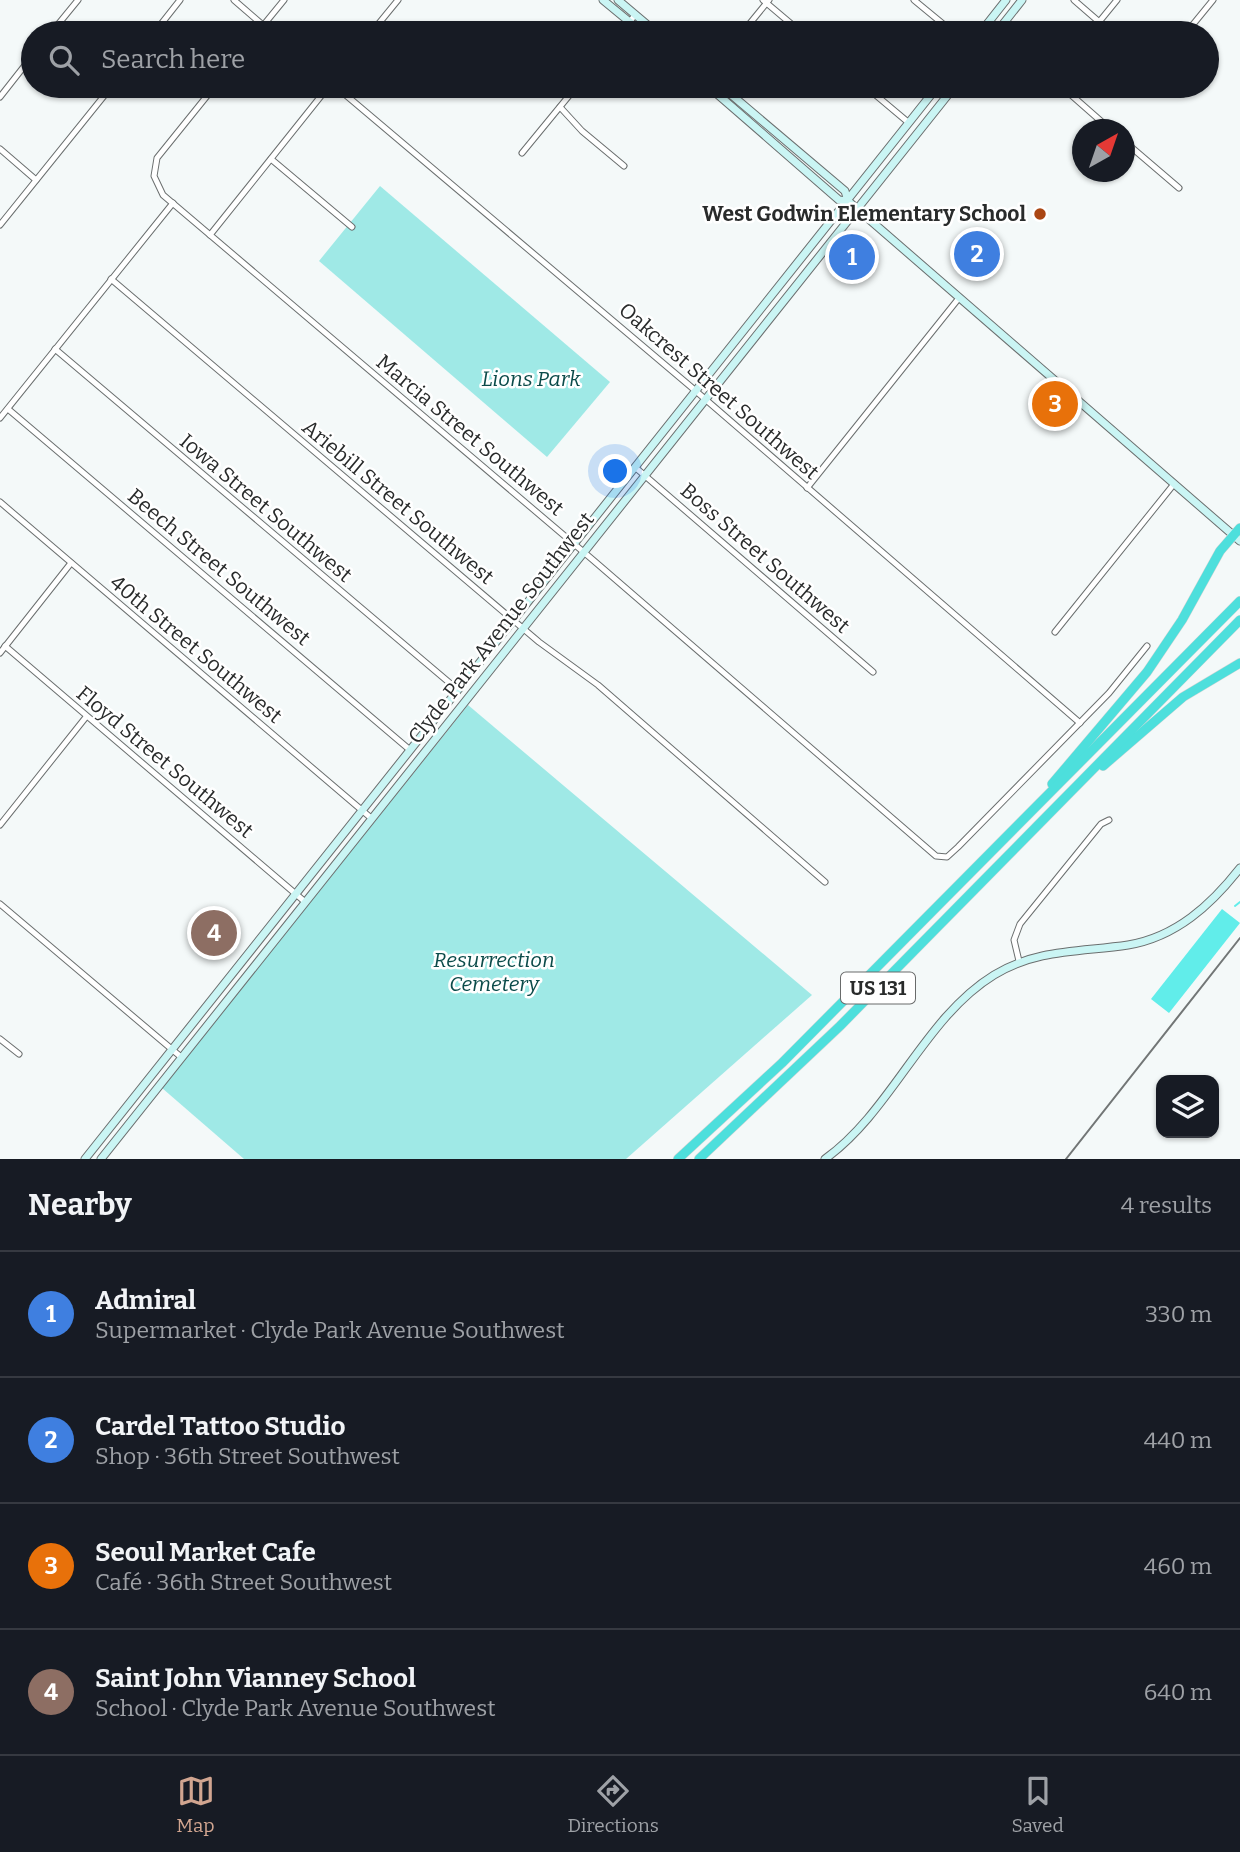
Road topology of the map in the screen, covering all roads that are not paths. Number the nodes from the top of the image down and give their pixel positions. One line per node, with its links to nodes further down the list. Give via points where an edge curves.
1 (78, 0): 16 (street)
2 (180, 0): 17 (street)
3 (234, 0): 18 (street)
4 (284, 0): 19 (street)
5 (398, 0): 20 (street)
6 (603, 0): 21 (main road)
7 (618, 0): 15 (main road)
8 (914, 0): 26 (street)
9 (1006, 0): 27 (main road)
10 (1022, 0): 28 (main road)
11 (1074, 0): 29 (street)
12 (1117, 0): 30 (street)
13 (1213, 0): 31 (street)
14 (766, 1): 24 (street); 25 (street)
15 (635, 15): 22 (street); 23 (main road)
16 (61, 21)
17 (163, 21)
18 (257, 21)
19 (267, 21)
20 (381, 21)
21 (628, 21)
22 (631, 21)
23 (642, 21)
24 (751, 21)
25 (788, 21)
26 (939, 21)
27 (990, 21)
28 (1007, 21)
29 (1098, 21)
30 (1100, 21)
31 (1196, 21)
32 (21, 70): 33 (street)
33 (0, 97)
34 (102, 98): 53 (street)
35 (205, 98): 56 (street, Marcia Street Southwest, via 156,163 156,183)
36 (320, 98): 51 (street, Oakcrest Street Southwest)
37 (349, 98): 64 (street, Oakcrest Street Southwest)
38 (567, 98): 45 (street)
39 (722, 98): 55 (main road, via 839,200)
40 (735, 98): 55 (main road, via 845,191)
41 (880, 98): 47 (street)
42 (928, 98): 47 (main road, Clyde Park Avenue Southwest)
43 (946, 98): 57 (main road, Clyde Park Avenue Southwest)
44 (1075, 98): 46 (street)
45 (560, 107): 50 (street); 52 (street)
46 (1098, 119)
47 (909, 122): 55 (main road, Clyde Park Avenue Southwest)
48 (0, 149): 53 (street)
49 (1135, 150): 54 (street)
50 (522, 153)
51 (271, 159): 59 (street); 60 (street)
52 (624, 166)
53 (36, 180): 58 (street)
54 (1179, 188)
55 (848, 201): 57 (main road); 64 (main road, Clyde Park Avenue Southwest)
56 (173, 203): 60 (street, Marcia Street Southwest); 61 (street)
57 (858, 209): 62 (main road); 65 (main road, Clyde Park Avenue Southwest)
58 (0, 225)
59 (352, 227)
60 (210, 235): 74 (street, Marcia Street Southwest)
61 (111, 279): 63 (street); 79 (street, Ariebill Street Southwest)
62 (959, 298): 70 (main road); 71 (street)
63 (55, 349): 66 (street); 87 (street, Iowa Street Southwest)
64 (696, 392): 65 (street, Oakcrest Street Southwest); 68 (main road, Clyde Park Avenue Southwest)
65 (705, 400): 69 (main road, Clyde Park Avenue Southwest); 71 (street, Oakcrest Street Southwest)
66 (8, 409): 67 (street); 90 (street, Beech Street Southwest)
67 (0, 418)
68 (636, 468): 69 (street, Boss Street Southwest); 74 (main road, Clyde Park Avenue Southwest)
69 (645, 475): 75 (main road, Clyde Park Avenue Southwest); 86 (street, Boss Street Southwest)
70 (1174, 484): 73 (main road); 81 (street)
71 (807, 488): 89 (street, Oakcrest Street Southwest)
72 (0, 502): 76 (street, 40th Street Southwest)
73 (1237, 535): 95 (highway, via 1220,551 1147,673)
74 (574, 545): 75 (street, Marcia Street Southwest); 79 (main road, Clyde Park Avenue Southwest)
75 (583, 552): 80 (main road, Clyde Park Avenue Southwest); 89 (street, Marcia Street Southwest, via 936,856 947,857 958,847)
76 (71, 563): 82 (street); 91 (street, 40th Street Southwest)
77 (1240, 601): 95 (highway, US 131)
78 (1240, 620): 92 (highway, US 131)
79 (513, 621): 80 (street, Ariebill Street Southwest); 87 (main road, Clyde Park Avenue Southwest)
80 (522, 628): 93 (main road, Clyde Park Avenue Southwest); 98 (street, Ariebill Street Southwest, via 598,685)
81 (1055, 632)
82 (5, 646): 84 (street); 88 (street, Floyd Street Southwest)
83 (1147, 646): 89 (street)
84 (0, 653)
85 (1240, 663): 92 (highway, via 1183,697)
86 (873, 672)
87 (458, 690): 90 (main road, Clyde Park Avenue Southwest)
88 (86, 717): 96 (street); 99 (street, Floyd Street Southwest)
89 (1080, 723)
90 (410, 750): 91 (main road, Clyde Park Avenue Southwest)
91 (362, 810): 93 (street, 40th Street Southwest); 99 (main road, Clyde Park Avenue Southwest)
92 (1052, 811): 110 (highway, US 131, via 840,1026)
93 (372, 818): 100 (main road, Clyde Park Avenue Southwest)
94 (1109, 820): 102 (street, via 1020,924 1014,940)
95 (1023, 821): 109 (highway, US 131, via 782,1063)
96 (0, 825)
97 (1240, 868): 102 (main road, via 1198,913 1155,937)
98 (825, 882)
99 (295, 893): 100 (street, Floyd Street Southwest); 104 (main road, Clyde Park Avenue Southwest)
100 (304, 901): 106 (main road, Clyde Park Avenue Southwest)
101 (0, 904): 104 (street)
102 (1019, 961): 111 (main road, via 967,996 853,1134)
103 (0, 1039): 105 (street)
104 (172, 1050): 106 (street); 107 (main road, Clyde Park Avenue Southwest)
105 (19, 1054)
106 (181, 1057): 108 (main road, Clyde Park Avenue Southwest)
107 (85, 1159)
108 (101, 1159)
109 (678, 1159)
110 (699, 1159)
111 (825, 1159)

